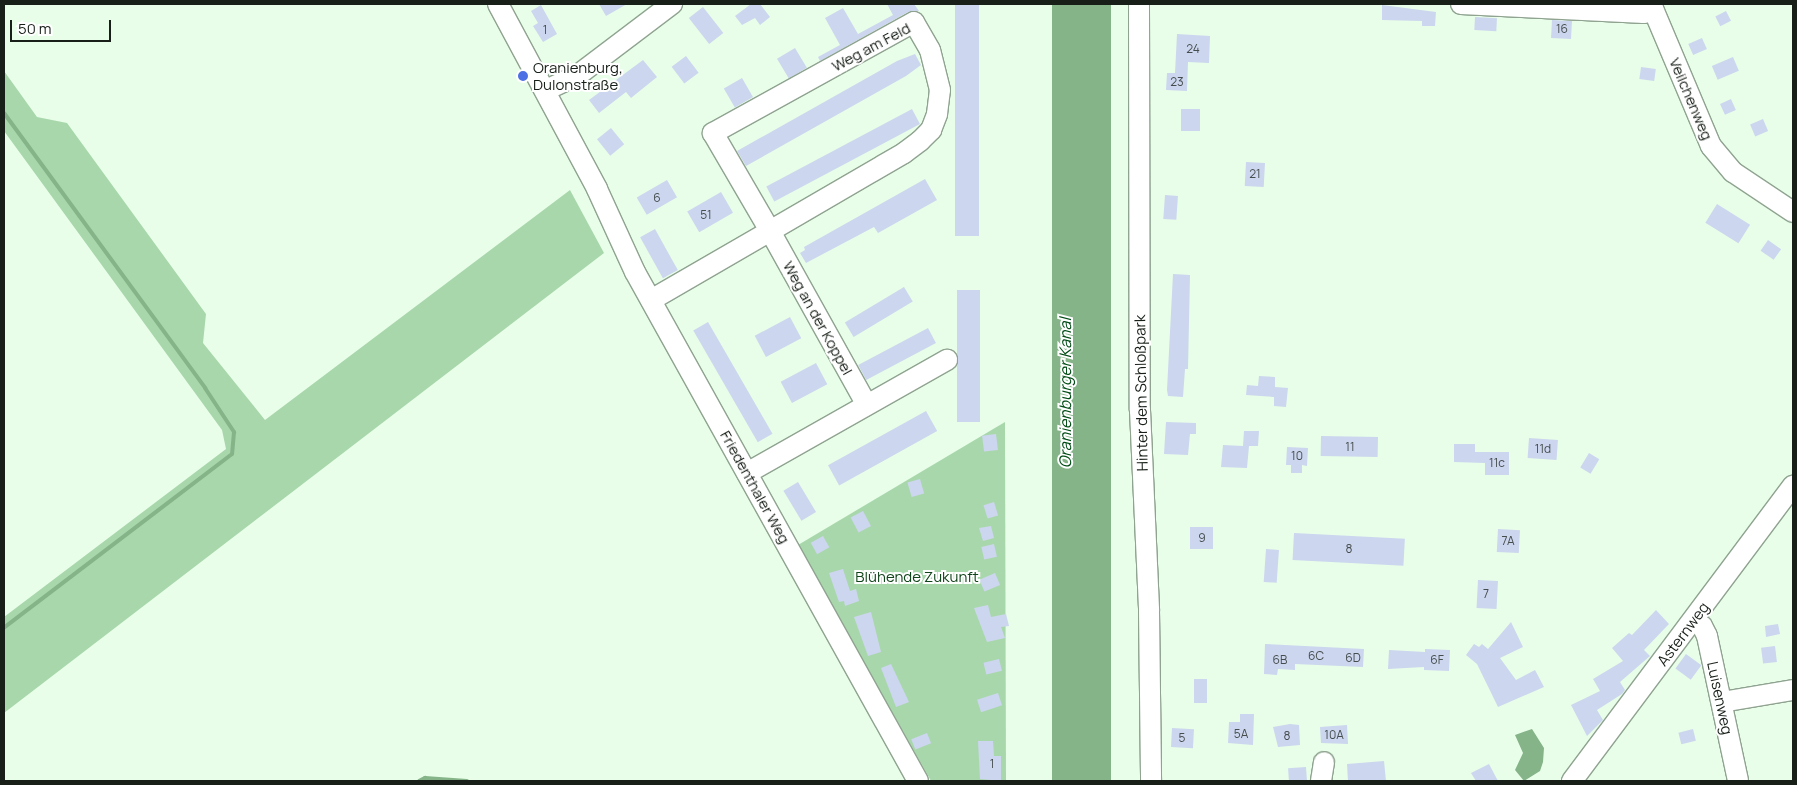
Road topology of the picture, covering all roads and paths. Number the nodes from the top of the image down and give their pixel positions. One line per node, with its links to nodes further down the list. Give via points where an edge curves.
1 (498, 4): 6 (street, Friedenthaler Weg)
2 (672, 4): 6 (street, via 578,75)
3 (1139, 4): 18 (street, Hinter dem Schloßpark, via 1140,410 1149,612)
4 (1461, 4): 5 (street, Veilchenweg, via 1644,12)
5 (1653, 7): 7 (street, Veilchenweg, via 1711,146 1734,172)
6 (546, 90): 9 (street, Friedenthaler Weg)
7 (1793, 212)
8 (770, 231): 8 (street, Weg am Feld, via 713,133 914,22 930,50 940,90 937,114 930,130 904,153); 9 (street, Weg am Feld); 11 (street, Weg an der Koppel)
9 (650, 300): 12 (street, Friedenthaler Weg)
10 (947, 360): 11 (street)
11 (867, 405): 12 (street)
12 (747, 473): 17 (street, Friedenthaler Weg)
13 (1793, 486): 14 (street, Asternweg)
14 (1693, 621): 16 (street, Luisenweg, via 1706,636); 19 (street, Asternweg)
15 (1793, 690): 16 (street)
16 (1722, 702): 20 (street, Luisenweg)
17 (918, 781)
18 (1151, 781)
19 (1572, 781)
20 (1738, 781)

